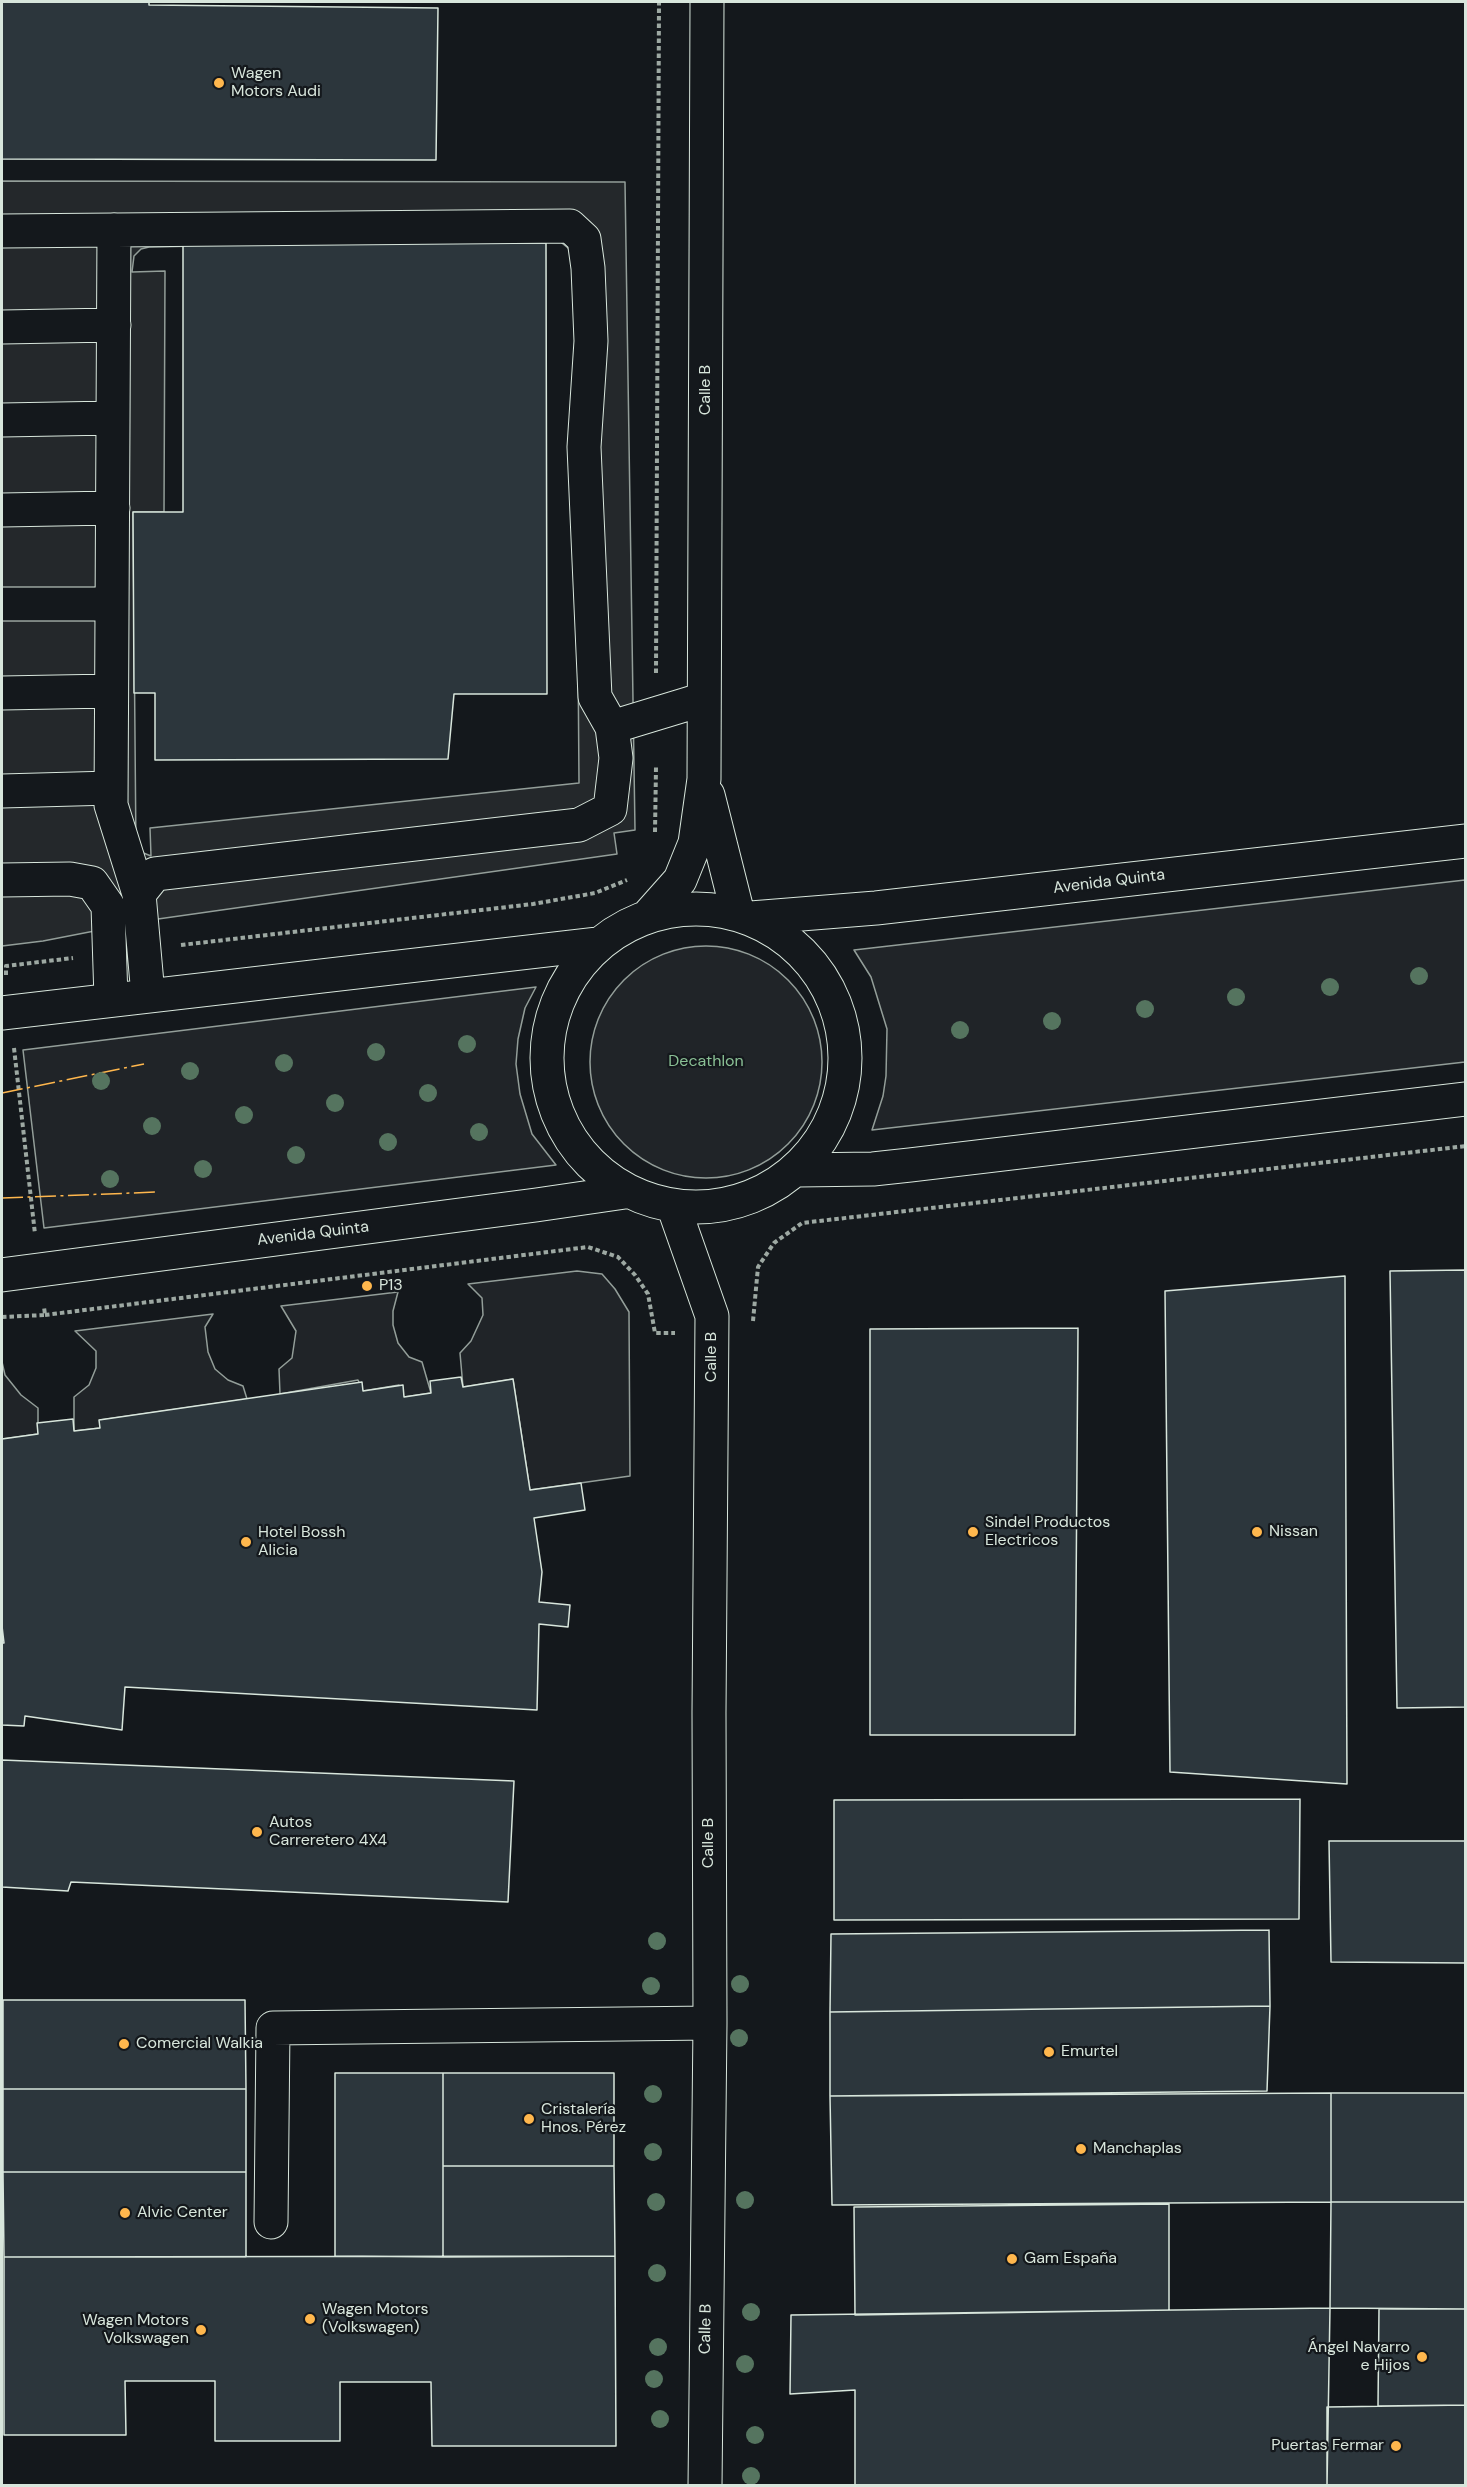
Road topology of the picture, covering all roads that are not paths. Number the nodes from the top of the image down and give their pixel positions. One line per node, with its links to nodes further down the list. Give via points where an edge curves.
1 (707, 2): 14 (street, Calle B)
2 (114, 230): 3 (street); 4 (street); 15 (street, via 570,226 584,239 591,342 584,447 595,697)
3 (2, 231)
4 (114, 325): 5 (street); 6 (street)
5 (2, 327)
6 (113, 418): 7 (street); 8 (street)
7 (2, 420)
8 (113, 508): 9 (street); 11 (street)
9 (2, 510)
10 (2, 604): 11 (street)
11 (112, 604): 12 (street)
12 (111, 691): 13 (street); 17 (street)
13 (2, 693)
14 (704, 699): 15 (street); 16 (street, Calle B)
15 (612, 727): 21 (street, via 616,758 610,809 579,825 155,874)
16 (704, 779): 22 (street, Calle B, via 695,843 680,880); 23 (street, Calle B)
17 (111, 788): 18 (street); 21 (street, via 111,805)
18 (2, 791)
19 (1466, 841): 23 (street, Avenida Quinta, via 876,908)
20 (2, 880): 26 (street, via 70,879 92,883 108,906)
21 (139, 894): 25 (street)
22 (648, 916): 23 (street, via 682,908 718,909); 24 (street)
23 (745, 916): 29 (street, via 794,945 827,984 844,1032 842,1092 829,1130)
24 (598, 944): 25 (street); 30 (street, via 562,990 546,1045 552,1103 580,1154)
25 (148, 995): 26 (street)
26 (111, 999): 27 (street)
27 (6, 1012)
28 (1466, 1099): 29 (street, via 873,1169)
29 (798, 1170): 31 (street, via 761,1195 718,1208)
30 (625, 1191): 31 (street); 32 (street, Avenida Quinta)
31 (674, 1208): 33 (street, Calle B, via 712,1316)
32 (2, 1275)
33 (710, 2023): 34 (street, via 273,2028); 35 (street, Calle B)
34 (271, 2222)
35 (705, 2486)

